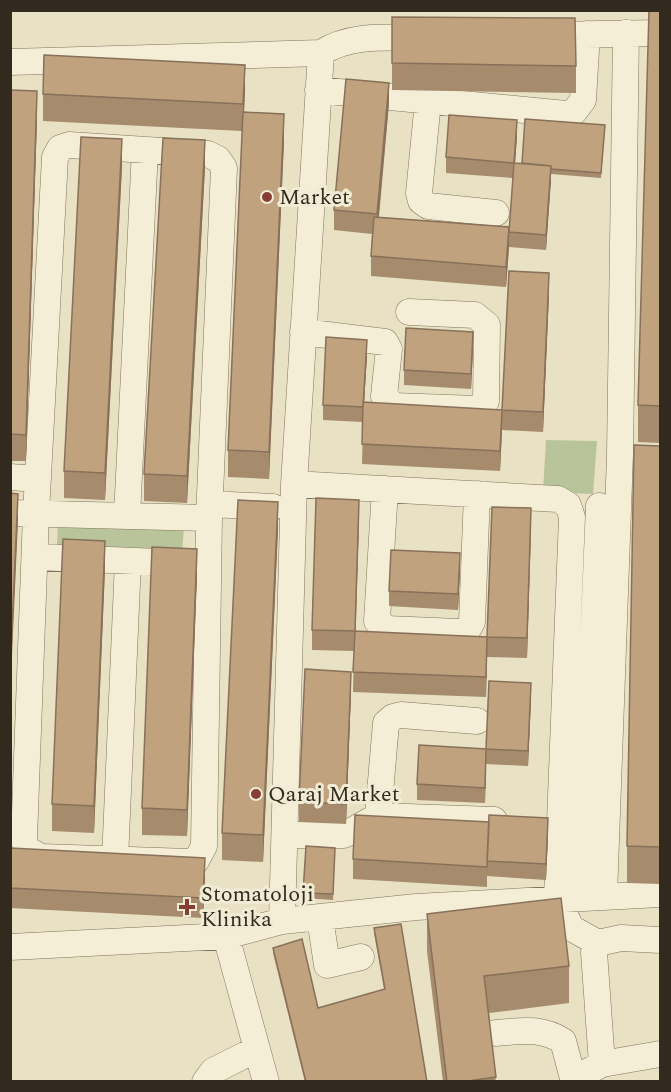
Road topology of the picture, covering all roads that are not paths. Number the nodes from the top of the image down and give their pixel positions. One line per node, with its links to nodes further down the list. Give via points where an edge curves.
1 (626, 33): 2 (lane); 3 (lane); 33 (lane, via 630,455)
2 (660, 33)
3 (587, 34): 4 (lane); 9 (lane, via 583,100 574,112)
4 (518, 36)
5 (449, 37): 6 (lane, via 357,39 336,43)
6 (321, 53): 7 (lane); 8 (lane)
7 (10, 62)
8 (318, 90): 9 (lane); 13 (lane)
9 (428, 101): 11 (lane, via 421,201 428,206)
10 (145, 150): 15 (lane, via 69,145 60,148 55,157); 20 (lane, via 208,154 224,168); 23 (lane)
11 (496, 213)
12 (410, 312): 13 (lane, via 475,315 487,325 483,406 394,406 384,396 388,349 385,342)
13 (303, 332): 18 (lane)
14 (10, 477): 15 (lane)
15 (38, 479): 22 (lane)
16 (385, 489): 17 (lane); 17 (lane, via 377,621 387,629 468,629 472,622); 18 (lane)
17 (477, 494): 34 (lane, via 558,499 568,505 572,517)
18 (294, 496): 20 (lane); 30 (lane)
19 (599, 506): 33 (lane)
20 (210, 511): 23 (lane); 26 (lane)
21 (10, 513): 22 (lane)
22 (36, 514): 23 (lane); 24 (lane)
23 (127, 516)
24 (35, 557): 25 (lane); 31 (lane, via 26,849 42,857)
25 (128, 561): 26 (lane); 31 (lane)
26 (210, 564): 31 (lane, via 204,846 196,861)
27 (477, 721): 28 (lane, via 401,716 386,723)
28 (378, 816): 29 (lane); 30 (lane, via 344,835)
29 (494, 819)
30 (285, 835): 36 (lane)
31 (115, 860)
32 (660, 894): 33 (lane)
33 (593, 896): 34 (lane)
34 (557, 898): 35 (lane); 39 (lane, via 571,928)
35 (320, 918): 36 (lane); 41 (lane, via 327,965)
36 (282, 921): 37 (lane)
37 (225, 936): 40 (lane); 43 (lane)
38 (660, 940): 39 (lane, via 621,938)
39 (598, 943): 45 (lane, via 594,952)
40 (10, 947)
41 (361, 957)
42 (496, 1033): 46 (lane, via 536,1029 563,1041)
43 (257, 1049): 47 (lane, via 213,1071); 48 (lane)
44 (660, 1054): 45 (lane)
45 (602, 1064): 46 (lane)
46 (574, 1081)
47 (205, 1082)
48 (266, 1082)

